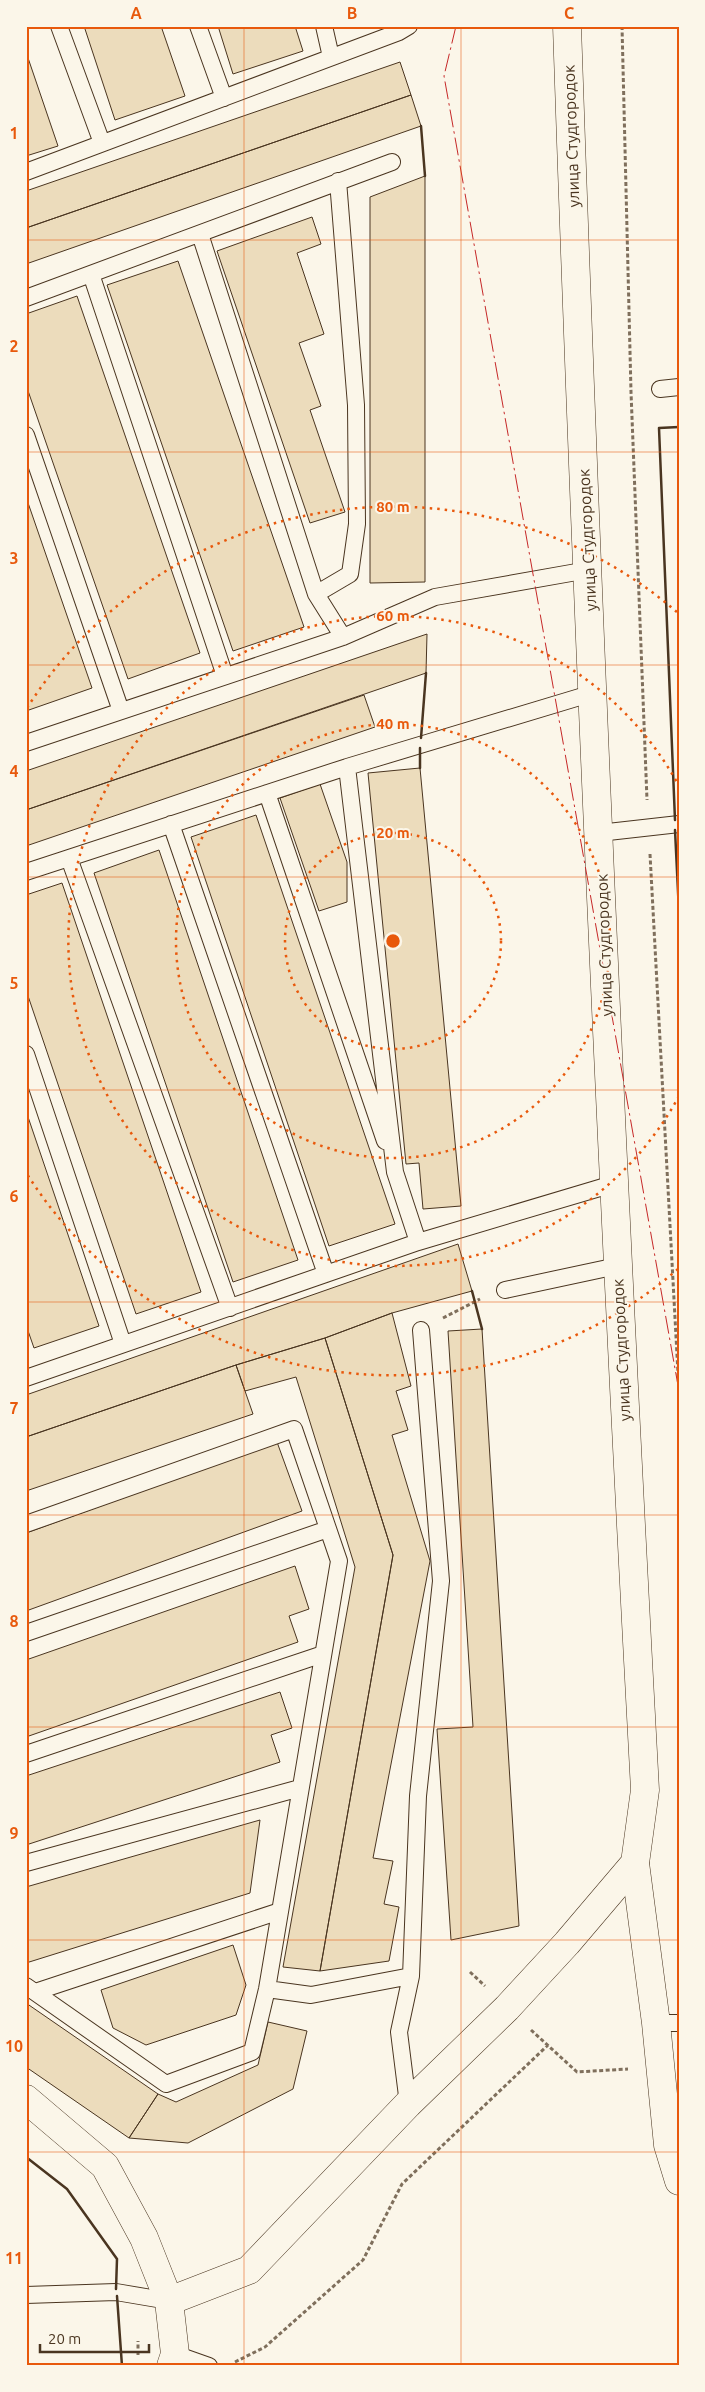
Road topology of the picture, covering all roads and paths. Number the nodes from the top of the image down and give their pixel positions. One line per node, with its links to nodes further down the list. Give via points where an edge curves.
1 (59, 26): 9 (lane)
2 (198, 26): 8 (lane)
3 (324, 26): 7 (lane)
4 (409, 26): 7 (lane)
5 (567, 26): 19 (street, улица Студгородок)
6 (622, 26): 30 (path, via 631,392)
7 (331, 57): 8 (lane)
8 (224, 98): 9 (lane)
9 (102, 143): 11 (lane)
10 (392, 162): 12 (lane)
11 (26, 172)
12 (338, 181): 13 (lane); 20 (lane, via 356,405 357,524 350,574)
13 (200, 234): 14 (lane); 20 (lane)
14 (91, 274): 15 (lane); 22 (lane)
15 (26, 298)
16 (679, 387): 17 (lane)
17 (660, 389)
18 (26, 435): 24 (lane)
19 (588, 570): 21 (lane, via 435,597); 23 (street, улица Студгородок)
20 (316, 594): 21 (lane)
21 (343, 637): 22 (lane)
22 (226, 676): 24 (lane)
23 (593, 693): 26 (lane); 31 (street, улица Студгородок)
24 (121, 711): 25 (lane)
25 (26, 743)
26 (348, 767): 27 (lane); 35 (lane)
27 (267, 793): 28 (lane); 35 (lane)
28 (171, 824): 32 (lane); 39 (lane)
29 (679, 824): 30 (lane)
30 (648, 827): 31 (lane); 45 (path)
31 (599, 833): 36 (street, улица Студгородок)
32 (70, 858): 33 (lane); 41 (lane)
33 (26, 872)
34 (26, 1054): 43 (lane)
35 (395, 1172): 37 (lane)
36 (614, 1184): 37 (lane); 38 (street, улица Студгородок)
37 (418, 1242): 39 (lane)
38 (617, 1266): 40 (lane); 53 (street, улица Студгородок, via 645,1790)
39 (326, 1274): 41 (lane)
40 (505, 1290): 42 (path, via 475,1301)
41 (230, 1308): 43 (lane)
42 (421, 1330): 56 (lane, via 441,1581 418,1796)
43 (123, 1344): 44 (lane)
44 (28, 1374)
45 (679, 1392)
46 (26, 1524): 47 (lane, via 294,1428)
47 (328, 1529): 48 (lane); 49 (lane, via 339,1561)
48 (26, 1633)
49 (323, 1654): 50 (lane); 51 (lane)
50 (26, 1754)
51 (300, 1788): 52 (lane); 54 (lane)
52 (26, 1863)
53 (634, 1863): 59 (street); 60 (street)
54 (280, 1911): 57 (lane); 58 (lane)
55 (470, 1972): 59 (path)
56 (411, 1976): 58 (lane, via 311,1995); 64 (lane, via 399,2032)
57 (31, 1989): 58 (lane, via 166,2084 252,2052)
58 (267, 1989)
59 (507, 2008): 61 (path); 64 (street)
60 (667, 2023): 62 (street)
61 (548, 2045): 62 (path, via 577,2072); 72 (path, via 402,2184 362,2260 265,2347)
62 (660, 2067): 65 (street, via 668,2145)
63 (26, 2099): 68 (street, via 105,2166 144,2238)
64 (408, 2104): 68 (street, via 249,2270)
65 (679, 2181)
66 (26, 2295): 67 (lane, via 116,2292)
67 (139, 2297): 68 (lane); 69 (path)
68 (169, 2301): 70 (street)
69 (138, 2356)
70 (173, 2360): 71 (lane)
71 (208, 2366)
72 (226, 2366)

